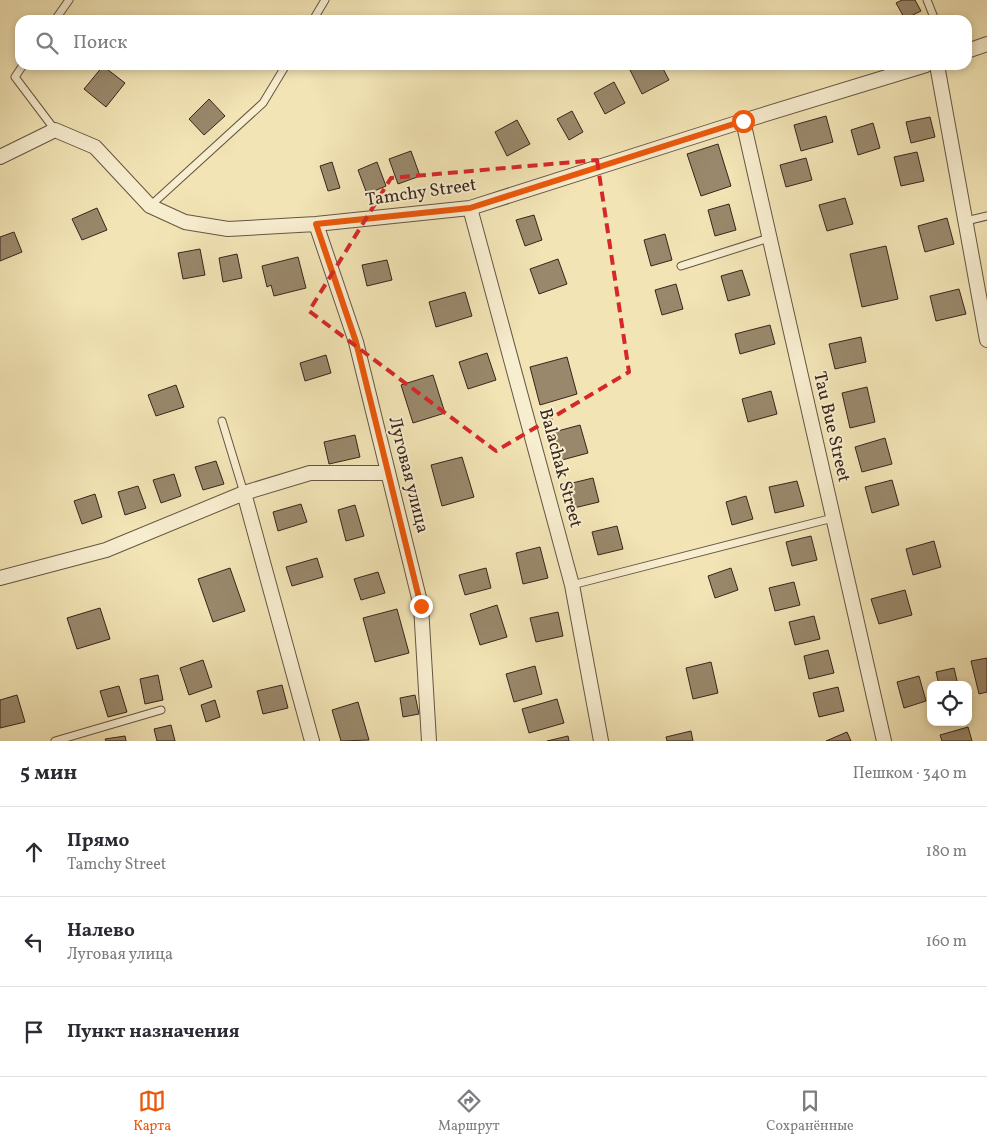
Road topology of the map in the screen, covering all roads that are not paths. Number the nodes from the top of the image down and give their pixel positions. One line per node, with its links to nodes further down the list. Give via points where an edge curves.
1 (69, 0): 4 (lane)
2 (325, 0): 5 (lane)
3 (926, 0): 6 (lane)
4 (58, 15)
5 (316, 15)
6 (933, 15)
7 (987, 44): 8 (street)
8 (972, 49)
9 (19, 70): 14 (lane, via 15,76)
10 (283, 70): 16 (lane, via 263,103)
11 (910, 70): 13 (street, Tamchy Street)
12 (938, 70): 19 (street)
13 (743, 121): 17 (street, Tamchy Street); 21 (street, Tau Bue Street)
14 (55, 130): 15 (street); 16 (street, Tamchy Street, via 95,147)
15 (0, 156)
16 (150, 206): 20 (street, Tamchy Street, via 185,222 228,229)
17 (470, 208): 20 (street, Tamchy Street); 29 (street, Balachak Street)
18 (987, 216): 19 (lane)
19 (966, 221): 23 (street)
20 (316, 224): 25 (street, Луговая улица, via 356,342)
21 (769, 238): 22 (lane); 27 (street, Tau Bue Street)
22 (681, 266)
23 (987, 340)
24 (222, 421): 26 (lane)
25 (388, 473): 26 (street, via 310,473); 33 (street, Луговая улица, via 421,606)
26 (244, 493): 28 (street, via 106,550); 32 (street)
27 (833, 518): 29 (lane); 35 (street, Tau Bue Street)
28 (0, 578)
29 (572, 585): 34 (street, Balachak Street)
30 (161, 710): 31 (lane)
31 (55, 741)
32 (312, 741)
33 (429, 741)
34 (601, 741)
35 (884, 741)

